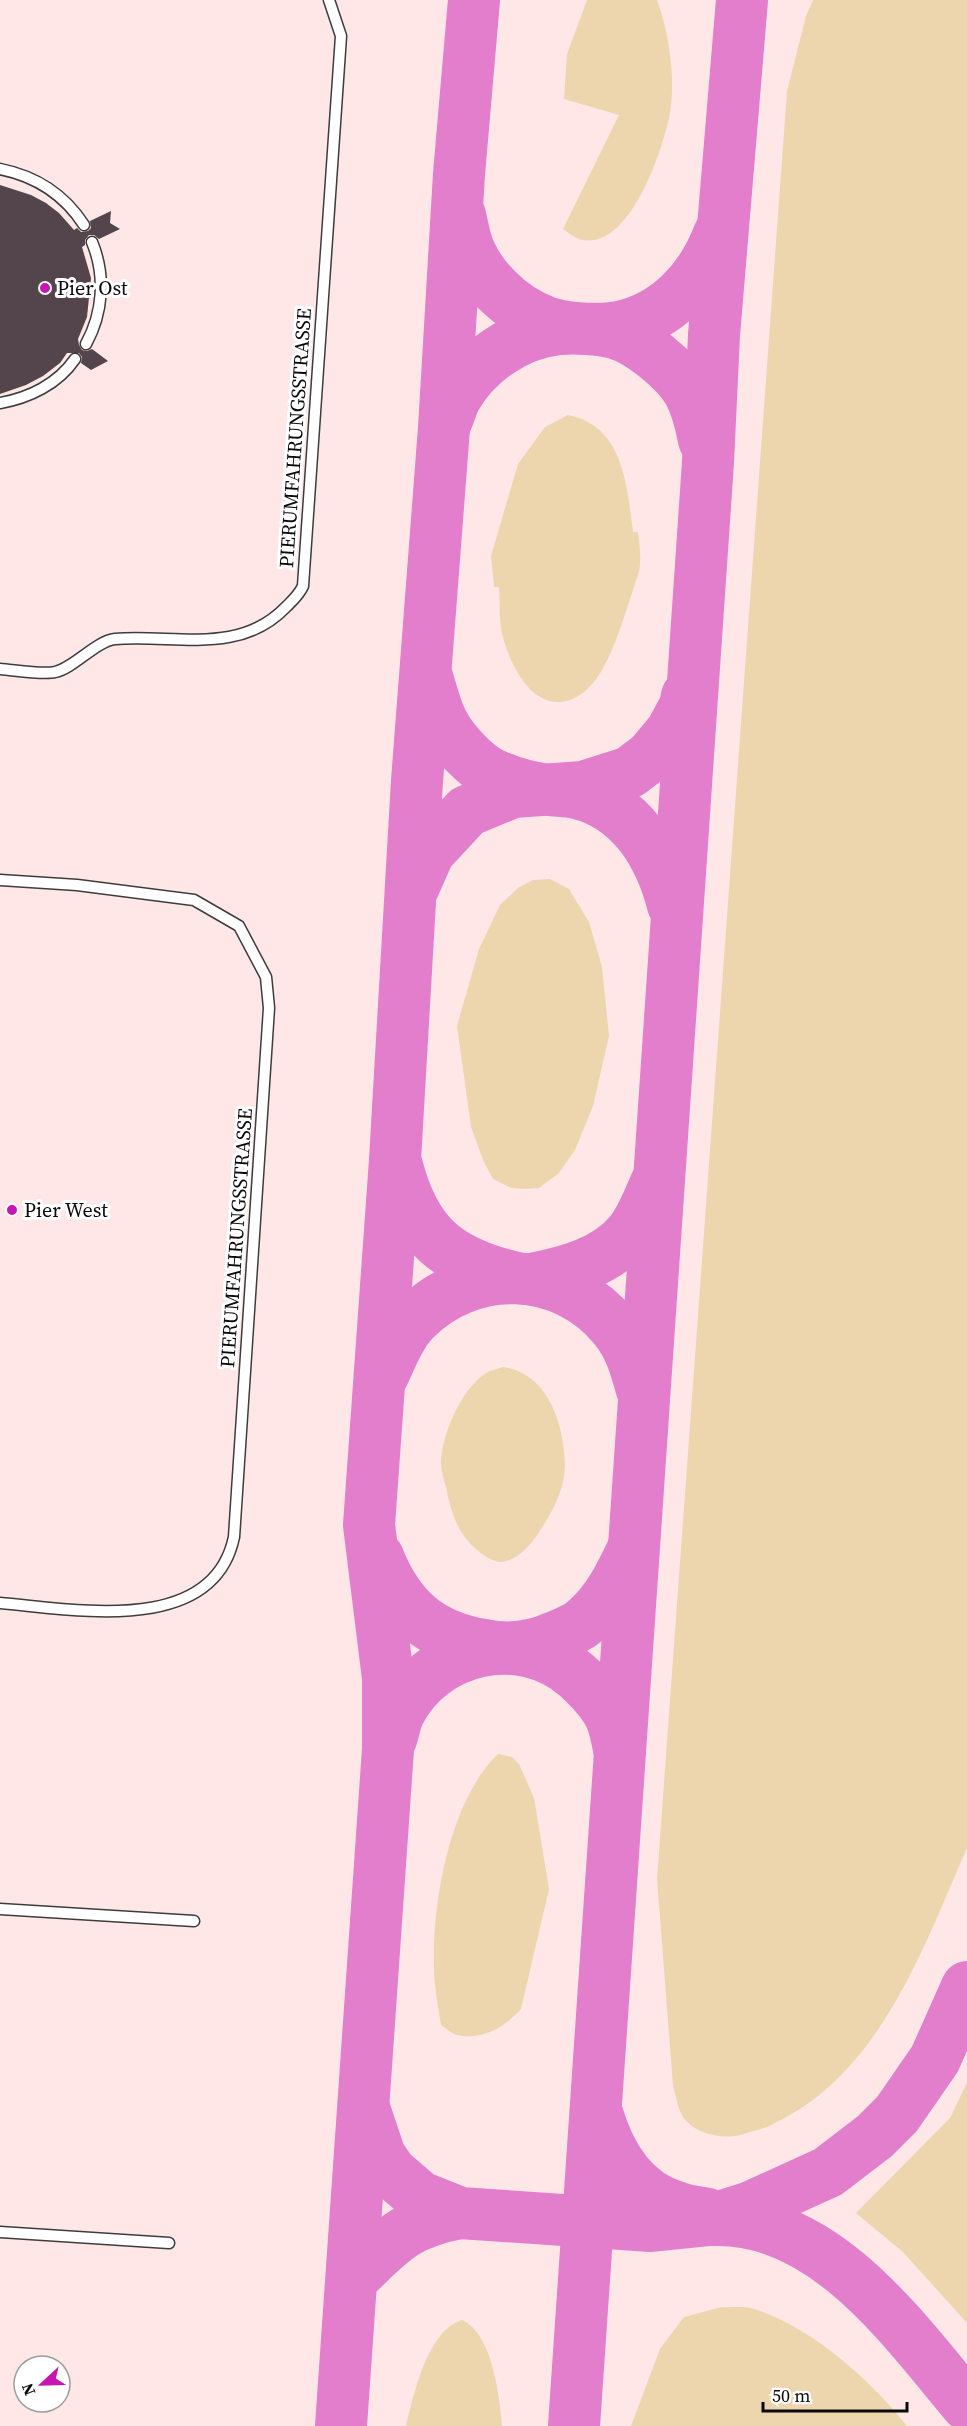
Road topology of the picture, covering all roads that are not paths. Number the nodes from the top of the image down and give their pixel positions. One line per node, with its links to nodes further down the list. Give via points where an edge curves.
1 (329, 0): 8 (lane, PIERUMFAHRUNGSSTRASSE, via 341,36 303,586 273,620 233,636 205,641 112,639 56,672)
2 (0, 169): 3 (lane, via 24,175 55,192)
3 (84, 225)
4 (92, 242): 5 (lane, via 100,266 100,302)
5 (86, 345)
6 (75, 359): 7 (lane, via 45,388)
7 (0, 403)
8 (0, 669)
9 (0, 880): 10 (lane, PIERUMFAHRUNGSSTRASSE, via 194,900 239,926 266,977 269,1008 231,1550 209,1584 159,1607 123,1612)
10 (0, 1603)
11 (0, 1909): 12 (lane)
12 (194, 1920)
13 (0, 2232): 14 (lane)
14 (169, 2243)

